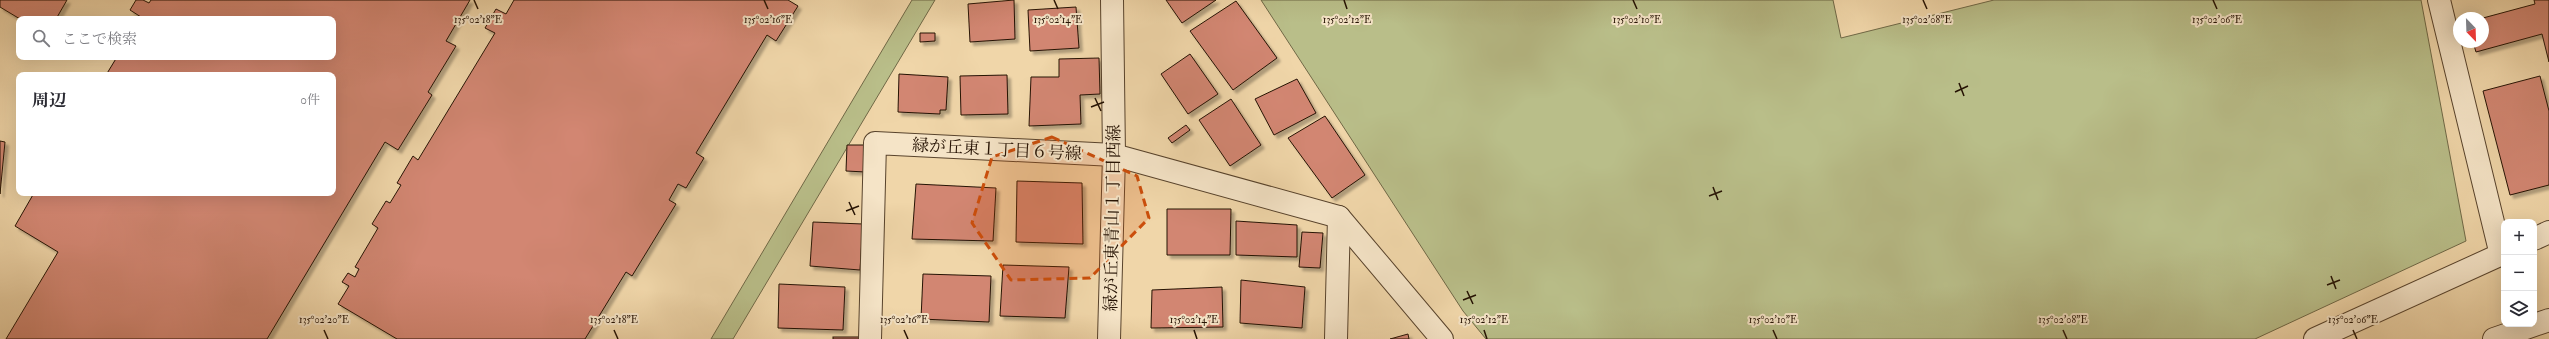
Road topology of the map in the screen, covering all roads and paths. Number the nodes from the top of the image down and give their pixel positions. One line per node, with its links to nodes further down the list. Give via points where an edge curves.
1 (1112, 0): 3 (street, 緑が丘東青山１丁目西線)
2 (2439, 0): 7 (street)
3 (1114, 155): 4 (street, 緑が丘東１丁目６号線); 10 (street, 緑が丘東１丁目６号線, via 875,143); 11 (street, 緑が丘東青山１丁目西線)
4 (1339, 217): 12 (street); 13 (street)
5 (2549, 232): 6 (street)
6 (2537, 238)
7 (2501, 250)
8 (2501, 254): 14 (street)
9 (2549, 320): 15 (street)
10 (870, 339)
11 (1109, 339)
12 (1336, 339)
13 (1442, 339)
14 (2315, 339)
15 (2494, 339)

